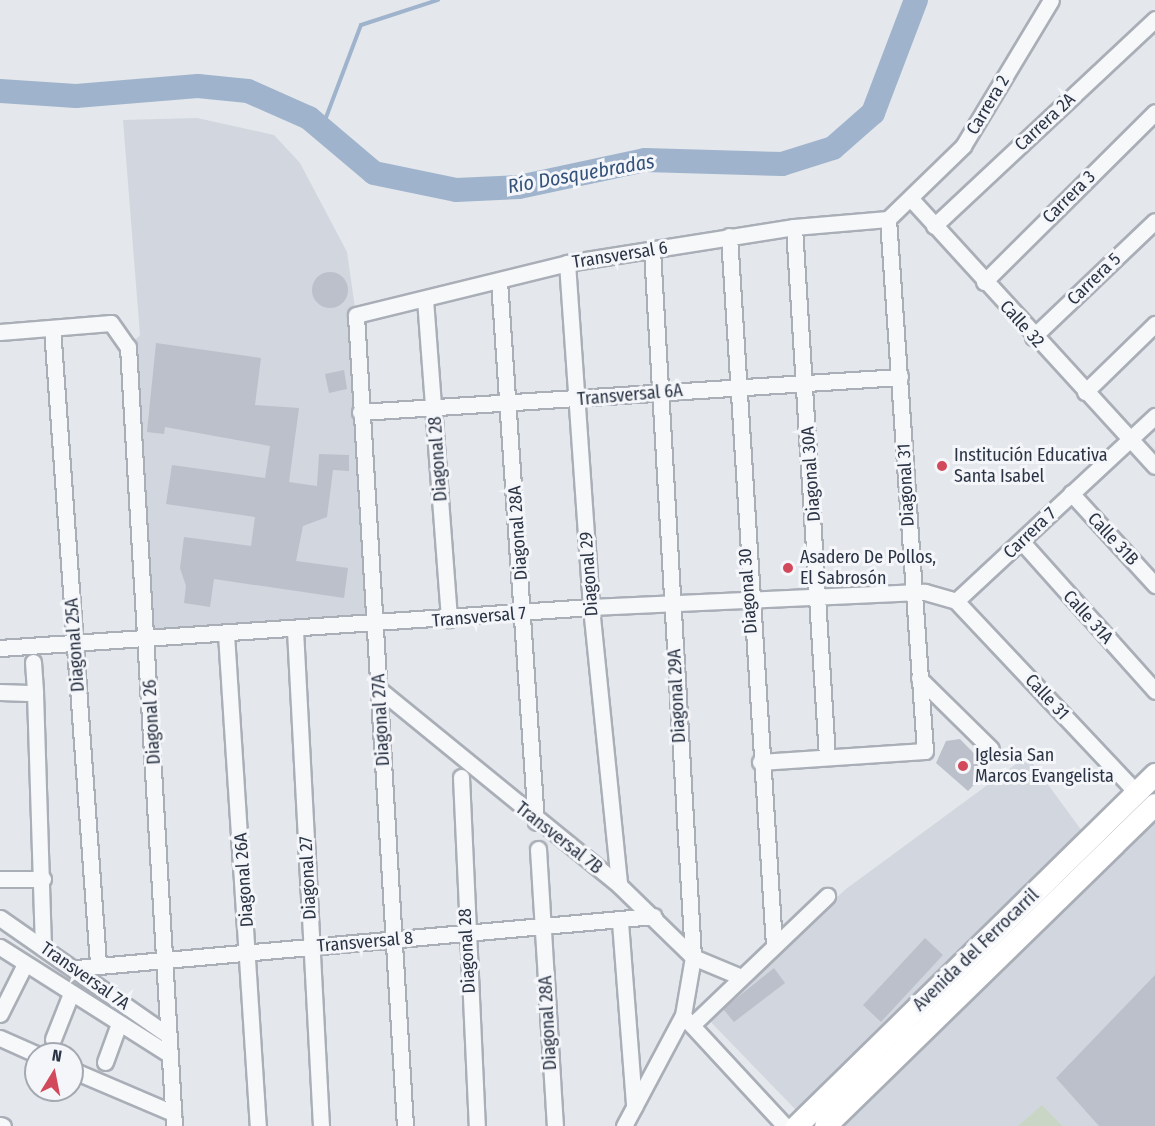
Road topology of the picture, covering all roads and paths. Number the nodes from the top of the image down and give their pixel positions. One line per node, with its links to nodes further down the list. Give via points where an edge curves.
1 (1051, 0): 4 (street, Carrera 2, via 963,146)
2 (1155, 18): 7 (street, Carrera 2A)
3 (1155, 112): 13 (street, Carrera 3)
4 (912, 200): 5 (street); 7 (street, Calle 32)
5 (888, 219): 8 (street, Transversal 6); 20 (street, Diagonal 31)
6 (1155, 221): 19 (street, Carrera 5)
7 (934, 226): 13 (street, Calle 32)
8 (794, 227): 9 (street, Transversal 6); 21 (street, Diagonal 30A)
9 (729, 236): 10 (street, Transversal 6); 22 (street, Diagonal 30)
10 (652, 250): 11 (street, Transversal 6); 24 (street, Diagonal 29A)
11 (567, 263): 12 (street, Transversal 6); 25 (street, Diagonal 29)
12 (499, 281): 14 (street, Transversal 6); 26 (street, Diagonal 28A)
13 (984, 282): 19 (street, Calle 32)
14 (424, 299): 15 (street, Transversal 6); 27 (street, Diagonal 28)
15 (356, 315): 28 (street, Diagonal 27A)
16 (1155, 324): 23 (street)
17 (52, 328): 18 (street); 46 (street, Diagonal 26, via 111,322 128,347); 47 (street, Diagonal 25A)
18 (0, 332)
19 (1033, 337): 23 (street, Calle 32)
20 (900, 377): 21 (street, Transversal 6A); 35 (street, Diagonal 31)
21 (805, 383): 22 (street, Transversal 6A); 36 (street, Diagonal 30A)
22 (735, 387): 24 (street, Transversal 6A); 37 (street, Diagonal 30)
23 (1085, 392): 30 (street, Calle 32)
24 (658, 393): 25 (street, Transversal 6A); 39 (street, Diagonal 29A)
25 (577, 400): 26 (street, Transversal 6A); 40 (street, Diagonal 29)
26 (508, 404): 27 (street, Transversal 6A); 41 (street, Diagonal 28A)
27 (435, 409): 28 (street, Transversal 6A); 42 (street, Diagonal 28)
28 (360, 412): 43 (street, Diagonal 27A)
29 (1155, 416): 30 (street, Carrera 7)
30 (1128, 441): 31 (street, Calle 32); 32 (street, Carrera 7)
31 (1155, 466)
32 (1071, 493): 33 (street, Carrera 7); 34 (street, Calle 31B)
33 (1022, 542): 38 (street, Carrera 7); 53 (street, Calle 31A)
34 (1155, 585)
35 (911, 591): 36 (street, Transversal 7); 38 (street, Transversal 7); 50 (street, Diagonal 31)
36 (819, 595): 37 (street, Transversal 7); 56 (street, Diagonal 30A)
37 (748, 597): 39 (street, Transversal 7); 57 (street, Diagonal 30)
38 (957, 601): 60 (street, Calle 31)
39 (672, 603): 40 (street, Transversal 7); 80 (street, Diagonal 29A)
40 (591, 607): 41 (street, Transversal 7); 66 (street, Diagonal 29)
41 (523, 613): 42 (street, Transversal 7); 62 (street, Diagonal 28A)
42 (449, 620): 43 (street, Transversal 7)
43 (374, 626): 44 (street, Transversal 7); 51 (street, Diagonal 27A)
44 (295, 630): 45 (street, Transversal 7); 76 (street, Diagonal 27)
45 (226, 634): 46 (street, Transversal 7); 78 (street, Diagonal 26A)
46 (147, 639): 47 (street, Transversal 7); 79 (street, Diagonal 26)
47 (75, 644): 48 (street, Transversal 7); 81 (street, Diagonal 25A)
48 (0, 648)
49 (33, 662): 54 (street)
50 (919, 678): 55 (street); 56 (street, Diagonal 31, via 925,751)
51 (380, 690): 62 (street, Transversal 7B); 73 (street, Diagonal 27A)
52 (0, 692): 54 (street)
53 (1155, 692)
54 (35, 693): 65 (street)
55 (991, 749)
56 (827, 757): 57 (street)
57 (760, 762): 74 (street, Diagonal 30)
58 (1155, 774): 60 (main road, Avenida del Ferrocarril)
59 (461, 777): 72 (street, Diagonal 28)
60 (1137, 793): 105 (main road, Avenida del Ferrocarril)
61 (1155, 804): 106 (main road, Avenida del Ferrocarril)
62 (536, 822): 66 (street, Transversal 7B)
63 (538, 849): 71 (street, Diagonal 28A)
64 (0, 879): 65 (street)
65 (43, 879): 75 (street)
66 (619, 885): 68 (street, Transversal 7B)
67 (827, 896): 74 (street)
68 (654, 916): 70 (street, Transversal 8); 80 (street, Transversal 7B)
69 (0, 918): 75 (street, Transversal 7A)
70 (620, 922): 71 (street, Transversal 8); 96 (street)
71 (543, 928): 72 (street, Transversal 8); 102 (street, Diagonal 28A)
72 (466, 934): 73 (street, Transversal 8); 101 (street, Diagonal 28)
73 (391, 940): 76 (street, Transversal 8); 100 (street, Diagonal 27A)
74 (774, 945): 84 (street)
75 (43, 946): 83 (street, Transversal 7A)
76 (311, 946): 78 (street, Transversal 8); 99 (street, Diagonal 27)
77 (0, 947): 82 (street)
78 (249, 951): 79 (street, Transversal 8); 98 (street, Diagonal 26A)
79 (165, 957): 81 (street, Transversal 8); 89 (street, Diagonal 26)
80 (693, 957): 84 (street, Transversal 7B); 87 (street, Diagonal 29A)
81 (98, 963): 83 (street, Transversal 8)
82 (25, 964): 85 (street); 86 (street)
83 (76, 969): 89 (street, Transversal 7A)
84 (741, 977): 87 (street)
85 (70, 996): 88 (street); 91 (street)
86 (0, 1014)
87 (688, 1020): 96 (street, Diagonal 29A); 104 (street)
88 (118, 1026): 93 (street); 94 (street)
89 (169, 1036): 93 (street, Diagonal 26)
90 (0, 1038): 92 (street)
91 (53, 1039)
92 (24, 1049)
93 (170, 1055): 97 (street, Diagonal 26)
94 (105, 1062)
95 (84, 1076): 97 (street)
96 (634, 1106): 103 (street, Diagonal 29A)
97 (174, 1120)
98 (258, 1126)
99 (321, 1126)
100 (405, 1126)
101 (477, 1126)
102 (555, 1126)
103 (624, 1126)
104 (785, 1126)
105 (796, 1126)
106 (825, 1126)

